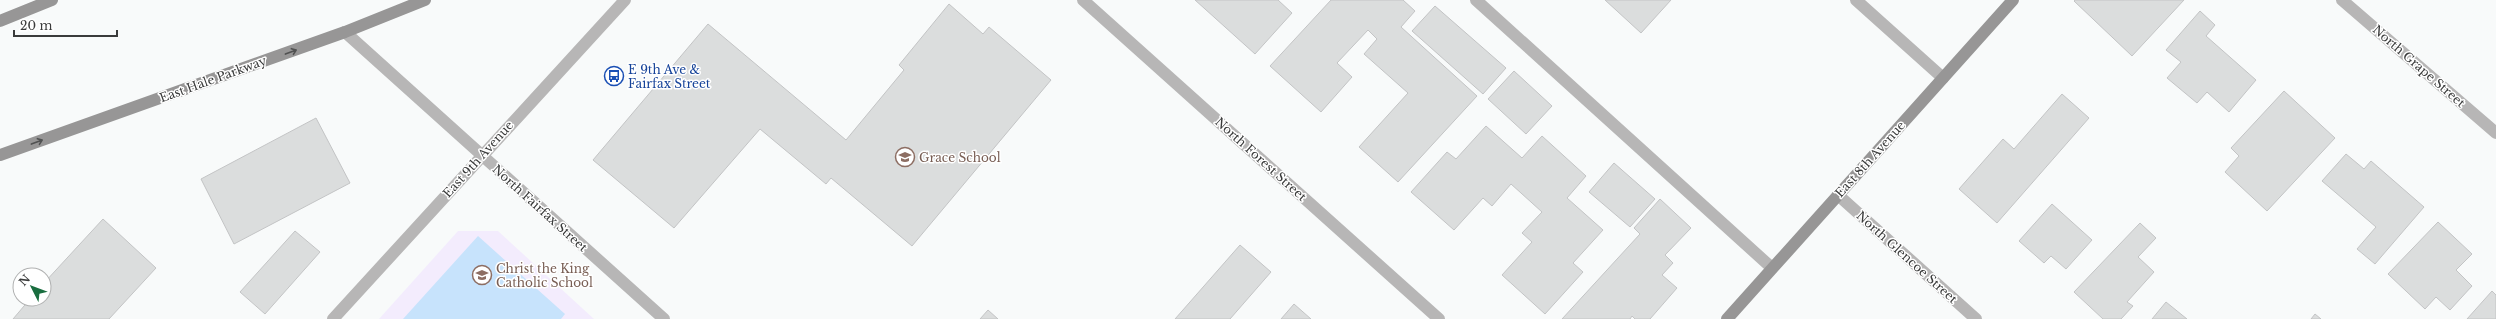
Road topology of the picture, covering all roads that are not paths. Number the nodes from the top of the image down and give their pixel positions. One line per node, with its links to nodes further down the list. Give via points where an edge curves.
1 (52, 0): 9 (street)
2 (425, 0): 10 (street, East Hale Parkway)
3 (625, 0): 14 (street, East 9th Avenue)
4 (1083, 0): 19 (street, North Forest Street)
5 (1476, 0): 16 (street)
6 (1856, 0): 11 (street)
7 (2013, 0): 11 (street, East 8th Avenue)
8 (2342, 0): 12 (street, North Grape Street)
9 (0, 21)
10 (345, 32): 13 (street, East Hale Parkway, one-way to 10); 14 (street, North Fairfax Street)
11 (1943, 78): 15 (street, East 8th Avenue)
12 (2496, 133)
13 (0, 155)
14 (481, 155): 17 (street, East 9th Avenue); 18 (street, North Fairfax Street)
15 (1838, 195): 16 (street, East 8th Avenue); 21 (street, North Glencoe Street)
16 (1772, 268): 20 (street, East 8th Avenue)
17 (333, 319)
18 (664, 319)
19 (1439, 319)
20 (1727, 319)
21 (1976, 319)

